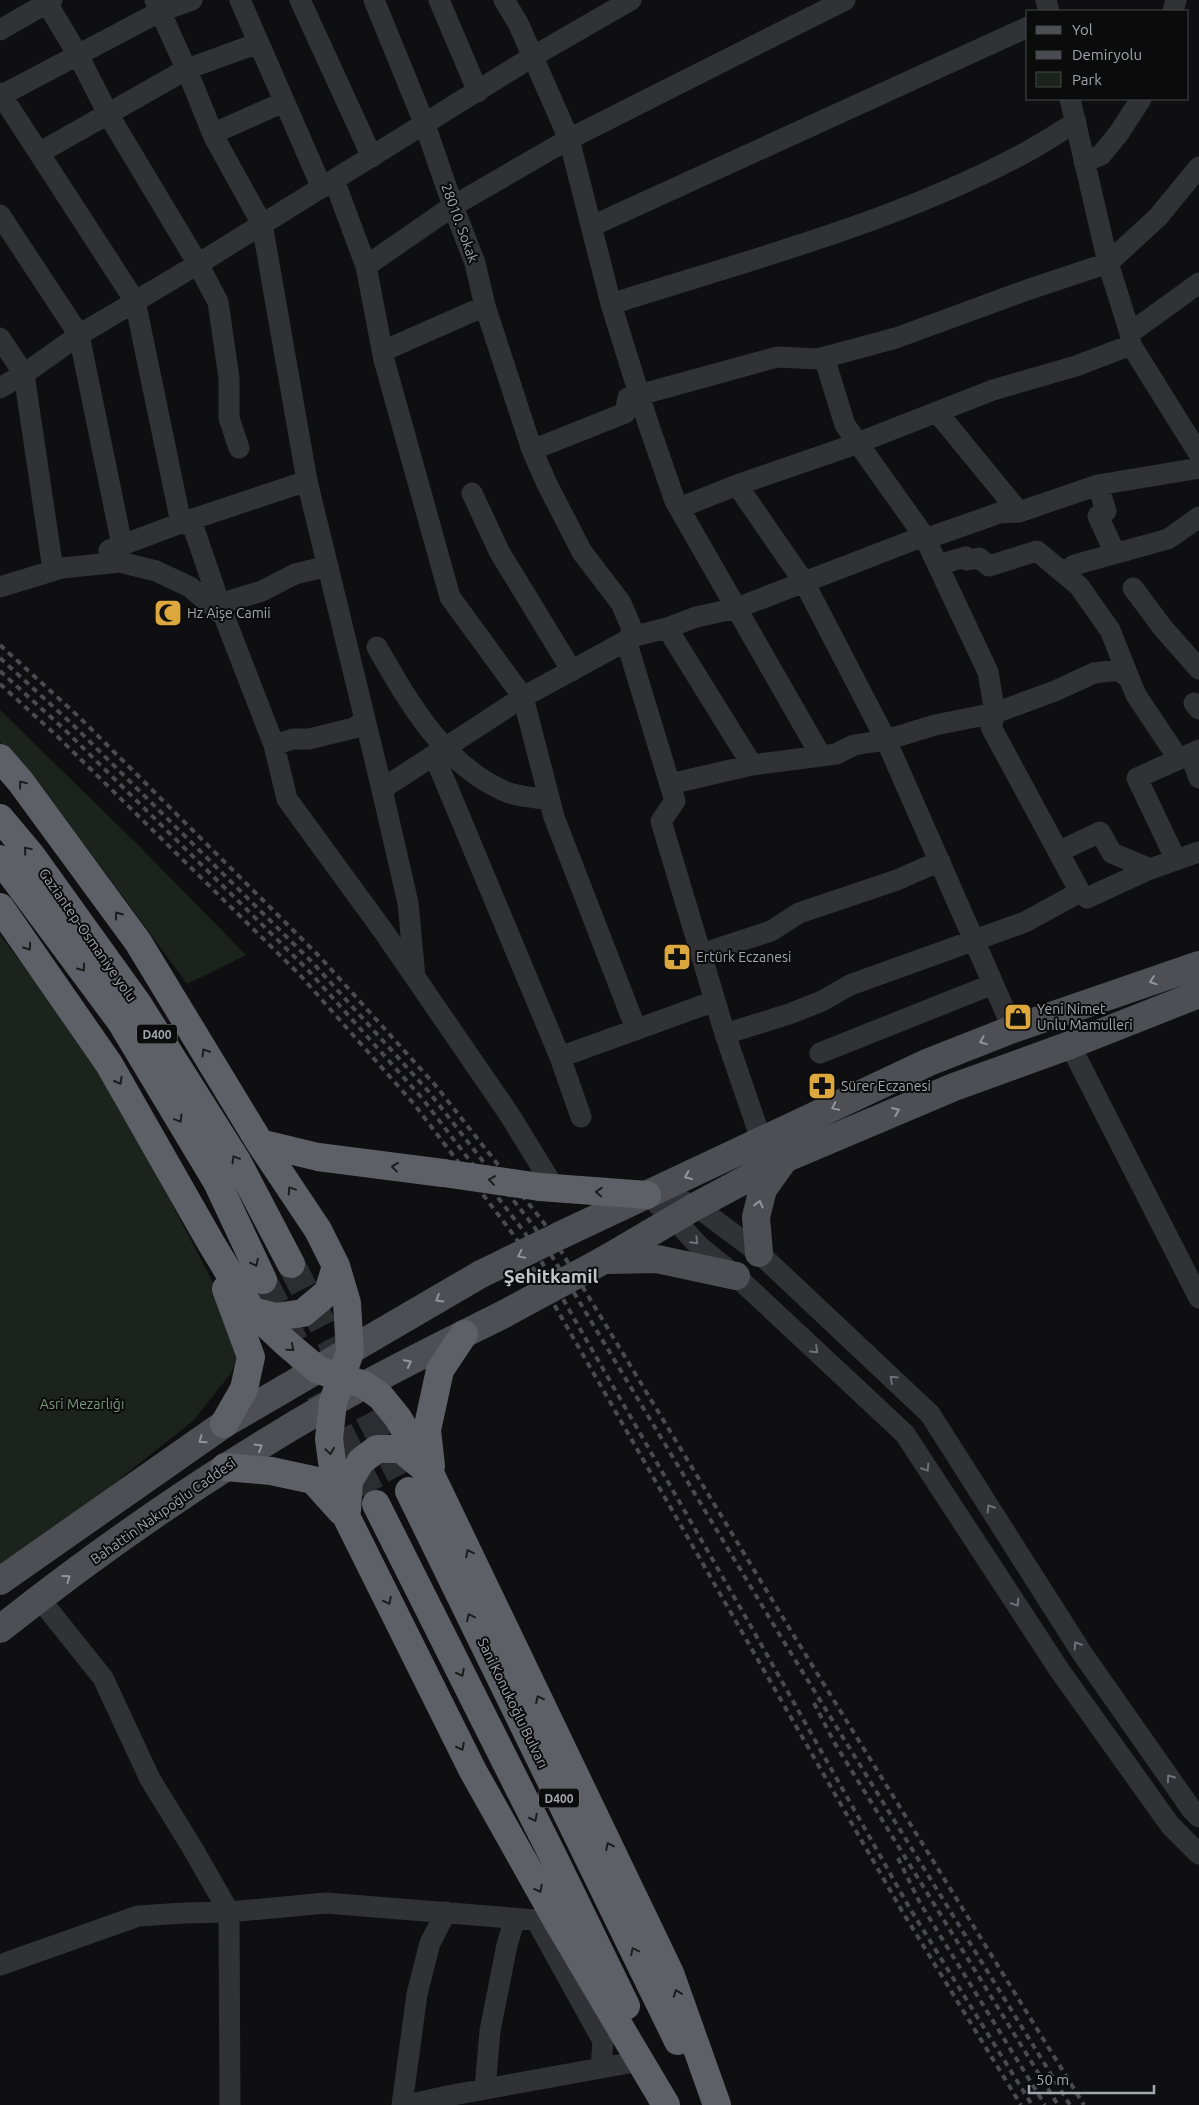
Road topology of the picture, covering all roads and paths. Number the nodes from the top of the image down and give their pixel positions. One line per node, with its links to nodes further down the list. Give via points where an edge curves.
1 (192, 0): 10 (street)
2 (240, 0): 13 (street)
3 (300, 0): 28 (street)
4 (374, 0): 24 (street, 28010. Sokak)
5 (439, 0): 17 (street)
6 (504, 0): 15 (street)
7 (845, 0): 26 (street)
8 (48, 1): 12 (street); 14 (street)
9 (625, 1): 15 (street)
10 (158, 6): 14 (street); 16 (street)
11 (1026, 28): 35 (street)
12 (0, 30)
13 (258, 43): 16 (street); 21 (street)
14 (78, 55): 18 (street); 22 (street)
15 (532, 57): 17 (street); 26 (street)
16 (186, 69): 22 (street); 25 (street)
17 (478, 92): 24 (street)
18 (1, 95): 27 (street)
19 (1070, 100): 23 (street)
20 (1140, 100): 29 (street, via 1102,155)
21 (284, 102): 25 (street); 31 (street)
22 (108, 114): 27 (street); 37 (street)
23 (1076, 122): 29 (street); 41 (street, via 974,178 863,222)
24 (425, 125): 28 (street); 32 (street, 28010. Sokak)
25 (214, 133): 34 (street)
26 (569, 139): 32 (street); 35 (street)
27 (39, 153): 40 (street)
28 (372, 157): 31 (street)
29 (1084, 162): 36 (street)
30 (1199, 167): 36 (street, via 1158,217)
31 (328, 184): 34 (street); 38 (street)
32 (453, 206): 38 (street); 42 (street, 28010. Sokak, via 475,263)
33 (0, 215): 43 (street)
34 (262, 224): 37 (street); 57 (street)
35 (592, 226): 41 (street)
36 (1108, 263): 45 (street); 47 (street, via 896,338)
37 (198, 264): 40 (street); 53 (street, via 218,302 229,378 229,418)
38 (366, 266): 46 (street)
39 (1199, 283): 45 (street)
40 (135, 301): 43 (street); 64 (street)
41 (611, 304): 50 (street)
42 (485, 306): 46 (street); 54 (street, 28010. Sokak)
43 (78, 334): 48 (street); 66 (street)
44 (0, 338): 48 (street)
45 (1131, 339): 51 (street, via 1076,366 993,390); 55 (street)
46 (383, 351): 83 (street, via 450,597)
47 (824, 357): 50 (street, via 777,357); 52 (street, via 845,425)
48 (24, 374): 49 (street); 70 (street)
49 (0, 388)
50 (639, 395): 54 (street, via 628,398 625,413); 61 (street)
51 (937, 412): 52 (street); 62 (street)
52 (857, 443): 58 (street); 65 (street)
53 (239, 448)
54 (532, 450): 78 (street, 28010. Sokak, via 582,552 621,603)
55 (1199, 454)
56 (1199, 468): 59 (street)
57 (306, 481): 64 (street); 69 (street)
58 (737, 485): 61 (street); 72 (street)
59 (1098, 486): 62 (street); 67 (street, via 1106,511 1098,516)
60 (472, 493): 81 (street, via 500,553)
61 (679, 508): 75 (street)
62 (1019, 512): 65 (street, via 999,513)
63 (1199, 517): 67 (street, via 1168,539)
64 (181, 523): 66 (street); 76 (street, via 193,526)
65 (924, 536): 68 (street); 72 (street)
66 (122, 545): 70 (street)
67 (1115, 553): 71 (street, via 1074,565)
68 (938, 565): 71 (street, via 965,557 967,560 979,558 989,566 1037,551); 84 (street, via 988,672)
69 (328, 566): 76 (street, via 295,574); 85 (street)
70 (58, 569): 73 (street); 76 (street, via 120,562 156,571 190,587)
71 (1065, 572): 82 (street, via 1080,586 1110,630)
72 (804, 582): 75 (street); 86 (street)
73 (0, 587)
74 (1133, 588): 80 (street)
75 (737, 608): 77 (street, via 696,617); 90 (street)
76 (221, 610): 87 (street)
77 (667, 628): 78 (street); 92 (street)
78 (630, 638): 81 (street); 94 (street, 28010. Sokak)
79 (377, 647): 88 (street)
80 (1199, 669)
81 (572, 671): 83 (street)
82 (1129, 678): 84 (street, via 1118,670 1094,673); 89 (street, via 1136,695)
83 (523, 697): 88 (street); 96 (street)
84 (995, 713): 86 (street, via 935,725); 98 (street, via 991,727)
85 (365, 720): 87 (street, via 354,728); 95 (street)
86 (886, 740): 90 (street, via 854,745 836,754); 102 (street)
87 (274, 745): 109 (street, via 287,799)
88 (440, 751): 95 (street); 96 (street, via 506,792); 118 (street)
89 (1189, 754): 93 (street); 101 (street, via 1137,778)
90 (821, 756): 92 (street)
91 (0, 758): 121 (highway, one-way to 91, via 138,942)
92 (752, 765): 94 (street)
93 (1199, 778)
94 (670, 784): 107 (street, 28010. Sokak, via 674,801 661,821)
95 (382, 789): 109 (street, via 408,903)
96 (549, 800): 113 (street)
97 (0, 818): 129 (highway, Gaziantep-Osmaniye yolu / D400, one-way to 97, via 237,1161 138,1004 31,855)
98 (1058, 852): 103 (street, via 1100,832 1112,853); 104 (street)
99 (1199, 852): 101 (street)
100 (0, 859): 132 (highway, Gaziantep-Osmaniye yolu / D400, one-way to 132, via 121,1022 217,1182)
101 (1176, 860): 103 (street)
102 (940, 861): 106 (street); 107 (street, via 897,880 799,913 771,930)
103 (1150, 870): 104 (street, via 1087,898)
104 (1080, 892): 106 (street, via 1025,922)
105 (0, 906): 126 (highway, one-way to 126, via 109,1064)
106 (975, 941): 110 (street); 115 (street, via 850,985 789,1014)
107 (701, 954): 112 (street, 28010. Sokak)
108 (1199, 965): 114 (main road, one-way to 114)
109 (415, 977): 123 (street, via 509,1114)
110 (993, 984): 114 (street); 117 (street)
111 (1199, 994): 116 (main road)
112 (716, 1001): 113 (street); 115 (street, 28010. Sokak)
113 (636, 1029): 118 (street)
114 (1013, 1029): 120 (main road, one-way to 120, via 929,1062)
115 (725, 1034): 120 (street, 28010. Sokak)
116 (1070, 1045): 122 (main road, one-way to 116, via 954,1086); 133 (street)
117 (820, 1053)
118 (560, 1057): 119 (street)
119 (581, 1117)
120 (762, 1142): 124 (main road, one-way to 124)
121 (260, 1143): 123 (highway, one-way to 121, bridge, via 318,1157); 130 (highway, one-way to 121, via 318,1230)
122 (784, 1160): 125 (main road); 127 (main road, one-way to 122, via 756,1217 763,1189)
123 (548, 1188): 124 (highway, one-way to 123)
124 (647, 1195): 125 (street, via 668,1196); 136 (main road, one-way to 136, bridge, via 481,1274)
125 (685, 1213): 127 (street); 128 (main road); 131 (street, one-way to 131, via 700,1247)
126 (210, 1243): 134 (highway); 138 (highway, via 251,1357 244,1389)
127 (759, 1252): 147 (street, one-way to 127, via 1082,1653 930,1414)
128 (604, 1260): 131 (main road, via 657,1259); 135 (main road, bridge)
129 (290, 1264)
130 (336, 1266): 134 (highway, via 328,1292 303,1313 276,1317); 136 (highway, via 347,1303)
131 (736, 1276): 148 (street, one-way to 148, via 905,1434 1060,1671 1170,1824)
132 (263, 1280)
133 (1199, 1298)
134 (252, 1311): 136 (highway, one-way to 136, via 286,1344)
135 (464, 1334): 136 (main road, one-way to 135); 140 (highway, via 440,1370 432,1403 427,1430)
136 (343, 1371): 137 (highway); 138 (main road); 140 (highway, via 381,1397 398,1418)
137 (333, 1402): 139 (main road, Bahattin Nakıpoğlu Caddesi, one-way to 137); 143 (highway, one-way to 143, via 329,1439 335,1484)
138 (224, 1424): 144 (main road, one-way to 144)
139 (225, 1467): 143 (highway, via 271,1471 313,1480); 145 (main road, Bahattin Nakıpoğlu Caddesi, one-way to 139)
140 (431, 1474): 143 (highway, via 401,1449 377,1449 361,1461 349,1481); 163 (highway, one-way to 140, via 670,1974)
141 (409, 1490): 162 (highway, Sani Konukoğlu Bulvarı / D400, one-way to 141)
142 (376, 1504): 161 (highway, D400, one-way to 161, via 554,1856)
143 (346, 1516): 153 (highway, one-way to 153, via 473,1771)
144 (0, 1581)
145 (39, 1598): 146 (main road, Bahattin Nakıpoğlu Caddesi); 149 (street, via 104,1678 150,1778)
146 (0, 1629)
147 (1199, 1817)
148 (1199, 1854)
149 (229, 1912): 150 (street, via 326,1903); 152 (street, via 138,1916); 157 (street)
150 (446, 1912): 151 (street); 158 (street, via 430,1943 416,1994)
151 (515, 1918): 154 (street, via 536,1920 603,2041); 155 (street, via 490,2031)
152 (0, 1965)
153 (640, 2061): 154 (street); 160 (highway)
154 (602, 2068): 155 (street)
155 (485, 2089): 156 (street)
156 (453, 2100): 159 (street)
157 (230, 2105)
158 (402, 2105)
159 (408, 2105)
160 (666, 2105)
161 (674, 2105)
162 (710, 2105)
163 (717, 2105)

